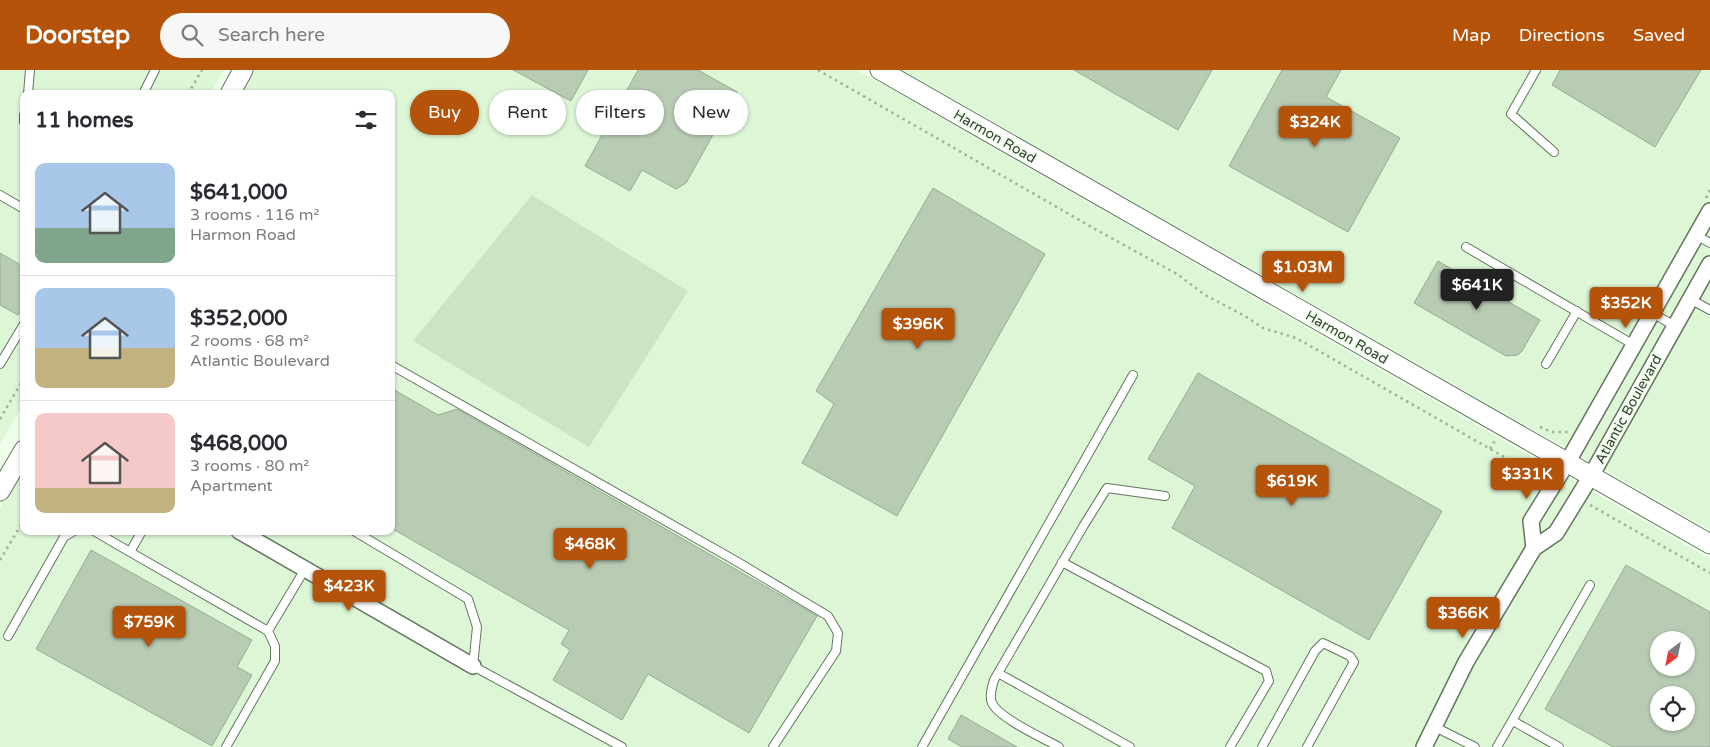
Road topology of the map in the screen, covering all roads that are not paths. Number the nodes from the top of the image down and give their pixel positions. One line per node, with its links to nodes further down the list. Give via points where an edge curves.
1 (30, 70): 6 (lane)
2 (155, 70): 7 (lane)
3 (243, 70): 8 (street)
4 (880, 70): 29 (street, Harmon Road)
5 (1536, 70): 9 (lane, via 1511,114)
6 (28, 90)
7 (145, 90)
8 (232, 90)
9 (1554, 152)
10 (0, 195): 11 (lane)
11 (20, 207)
12 (1710, 211): 13 (street, Atlantic Boulevard)
13 (1696, 235): 14 (lane); 20 (street, Atlantic Boulevard)
14 (1710, 243)
15 (1466, 247): 19 (lane)
16 (1710, 264): 17 (street, Atlantic Boulevard)
17 (1690, 299): 18 (lane); 21 (street, Atlantic Boulevard)
18 (1710, 310)
19 (1577, 311): 23 (lane); 25 (lane)
20 (1652, 313): 21 (lane); 23 (street, Atlantic Boulevard)
21 (1675, 326): 30 (street, Atlantic Boulevard)
22 (20, 331): 24 (lane)
23 (1634, 345): 29 (street, Atlantic Boulevard)
24 (0, 364)
25 (1546, 364)
26 (395, 367): 52 (lane, via 828,616 838,633 836,651)
27 (1133, 375): 53 (lane)
28 (20, 457): 31 (street)
29 (1568, 463): 30 (street, Harmon Road); 39 (street, Atlantic Boulevard, via 1531,521)
30 (1590, 476): 38 (street, Harmon Road); 39 (street, Atlantic Boulevard, via 1556,533)
31 (0, 492)
32 (1165, 496): 41 (lane, via 1107,488)
33 (67, 535): 45 (lane)
34 (101, 535): 40 (lane)
35 (140, 535): 40 (lane)
36 (246, 535): 42 (street)
37 (361, 535): 46 (lane, via 468,600 477,627)
38 (1710, 544)
39 (1534, 548): 49 (street, via 1466,662)
40 (130, 552): 44 (lane)
41 (1062, 562): 47 (lane); 56 (lane, via 1266,671 1269,681)
42 (305, 569): 44 (lane); 46 (street)
43 (1590, 585): 48 (lane)
44 (268, 631): 50 (lane, via 275,646 275,661)
45 (8, 636)
46 (473, 666): 51 (lane)
47 (998, 673): 54 (lane, via 991,690 991,702 998,712); 55 (lane)
48 (1513, 720): 61 (lane); 62 (lane)
49 (1434, 726): 59 (street); 60 (lane)
50 (226, 747)
51 (622, 747)
52 (773, 747)
53 (922, 747)
54 (1059, 747)
55 (1130, 747)
56 (1230, 747)
57 (1262, 747): 58 (lane, via 1315,651 1323,643 1350,656 1354,662)
58 (1307, 747)
59 (1424, 747)
60 (1475, 747)
61 (1498, 747)
62 (1559, 747)

